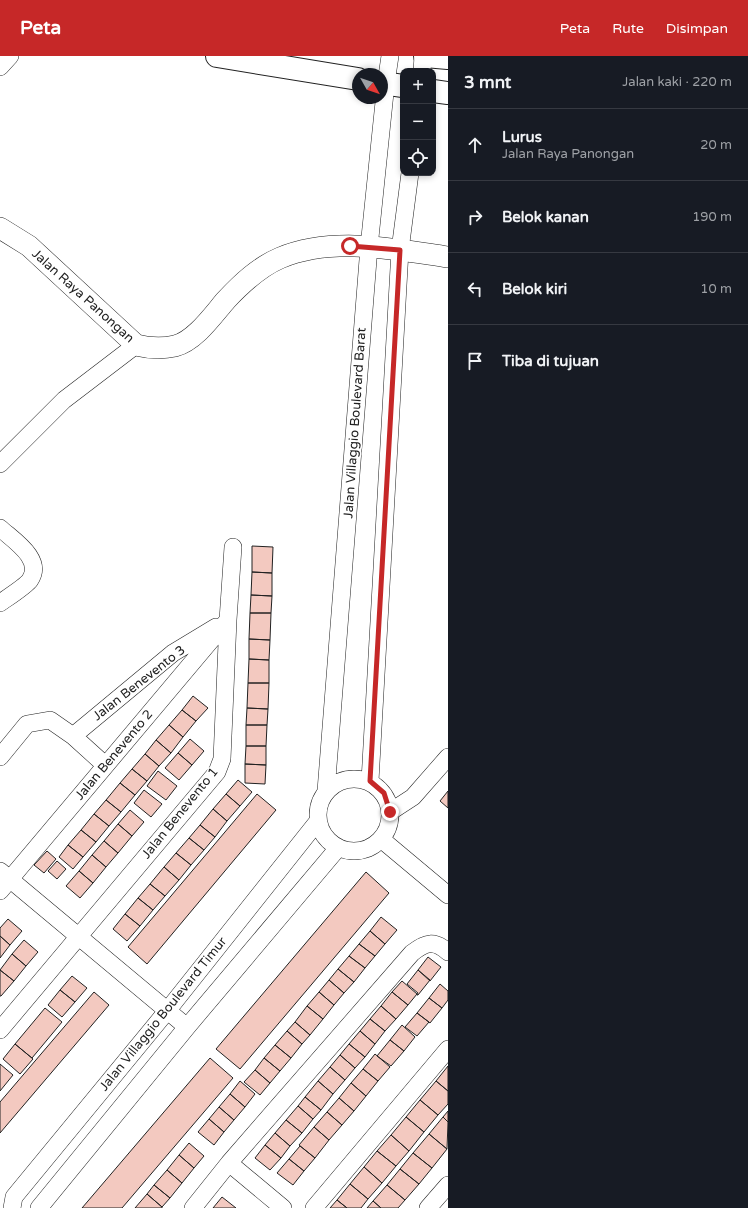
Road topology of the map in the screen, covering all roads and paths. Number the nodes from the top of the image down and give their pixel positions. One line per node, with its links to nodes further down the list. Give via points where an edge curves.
1 (10, 56): 6 (street)
2 (217, 56): 8 (main road)
3 (390, 56): 9 (street, Jalan Villaggio Boulevard Barat)
4 (424, 56): 5 (main road); 7 (street)
5 (448, 58)
6 (0, 67)
7 (422, 68)
8 (352, 78)
9 (390, 84): 14 (street, Jalan Villaggio Boulevard Barat)
10 (436, 91): 11 (main road)
11 (448, 93)
12 (410, 176): 15 (street)
13 (0, 228): 17 (street, Jalan Raya Panongan, via 29,246)
14 (369, 247): 15 (street, Jalan Raya Panongan); 17 (street, Jalan Raya Panongan, via 325,248 302,251 280,258 260,268 247,279 192,337 175,346 148,348); 28 (street, Jalan Villaggio Boulevard Barat)
15 (400, 250): 16 (street, Jalan Raya Panongan); 27 (street)
16 (448, 257)
17 (136, 344): 18 (street, via 64,400)
18 (0, 464)
19 (0, 528): 21 (street, via 31,557 34,570 30,580)
20 (233, 547): 22 (street, Jalan Benevento 1)
21 (0, 603)
22 (228, 620): 23 (street, Jalan Benevento 3, via 172,653); 26 (street, Jalan Benevento 2); 35 (street, Jalan Benevento 1, via 222,759 217,772)
23 (73, 736): 24 (street, via 50,720 27,724); 26 (street)
24 (0, 757)
25 (448, 757): 29 (street, via 413,796)
26 (105, 765): 33 (street, Jalan Benevento 2)
27 (370, 781): 28 (street, via 346,779); 29 (street, via 384,793)
28 (326, 791): 30 (street, via 318,805)
29 (390, 812): 31 (street, via 389,826)
30 (318, 821): 32 (street, via 325,837); 37 (street, Jalan Villaggio Boulevard Timur)
31 (381, 839): 32 (street, via 369,848 354,851); 34 (street)
32 (338, 848): 38 (street, Jalan Villaggio Boulevard Timur)
33 (3, 880): 35 (street)
34 (448, 895)
35 (78, 937): 37 (street); 39 (street, Jalan Benevento 1)
36 (448, 952): 41 (street, via 439,945 430,944 412,953)
37 (167, 1010): 38 (street); 43 (street, Jalan Villaggio Boulevard Timur, via 14,1197)
38 (187, 1027): 44 (street, Jalan Villaggio Boulevard Timur)
39 (0, 1030)
40 (448, 1049): 47 (street)
41 (229, 1163): 45 (street); 46 (street)
42 (448, 1185): 48 (street)
43 (12, 1208)
44 (39, 1208)
45 (193, 1208)
46 (283, 1208)
47 (314, 1208)
48 (428, 1208)

